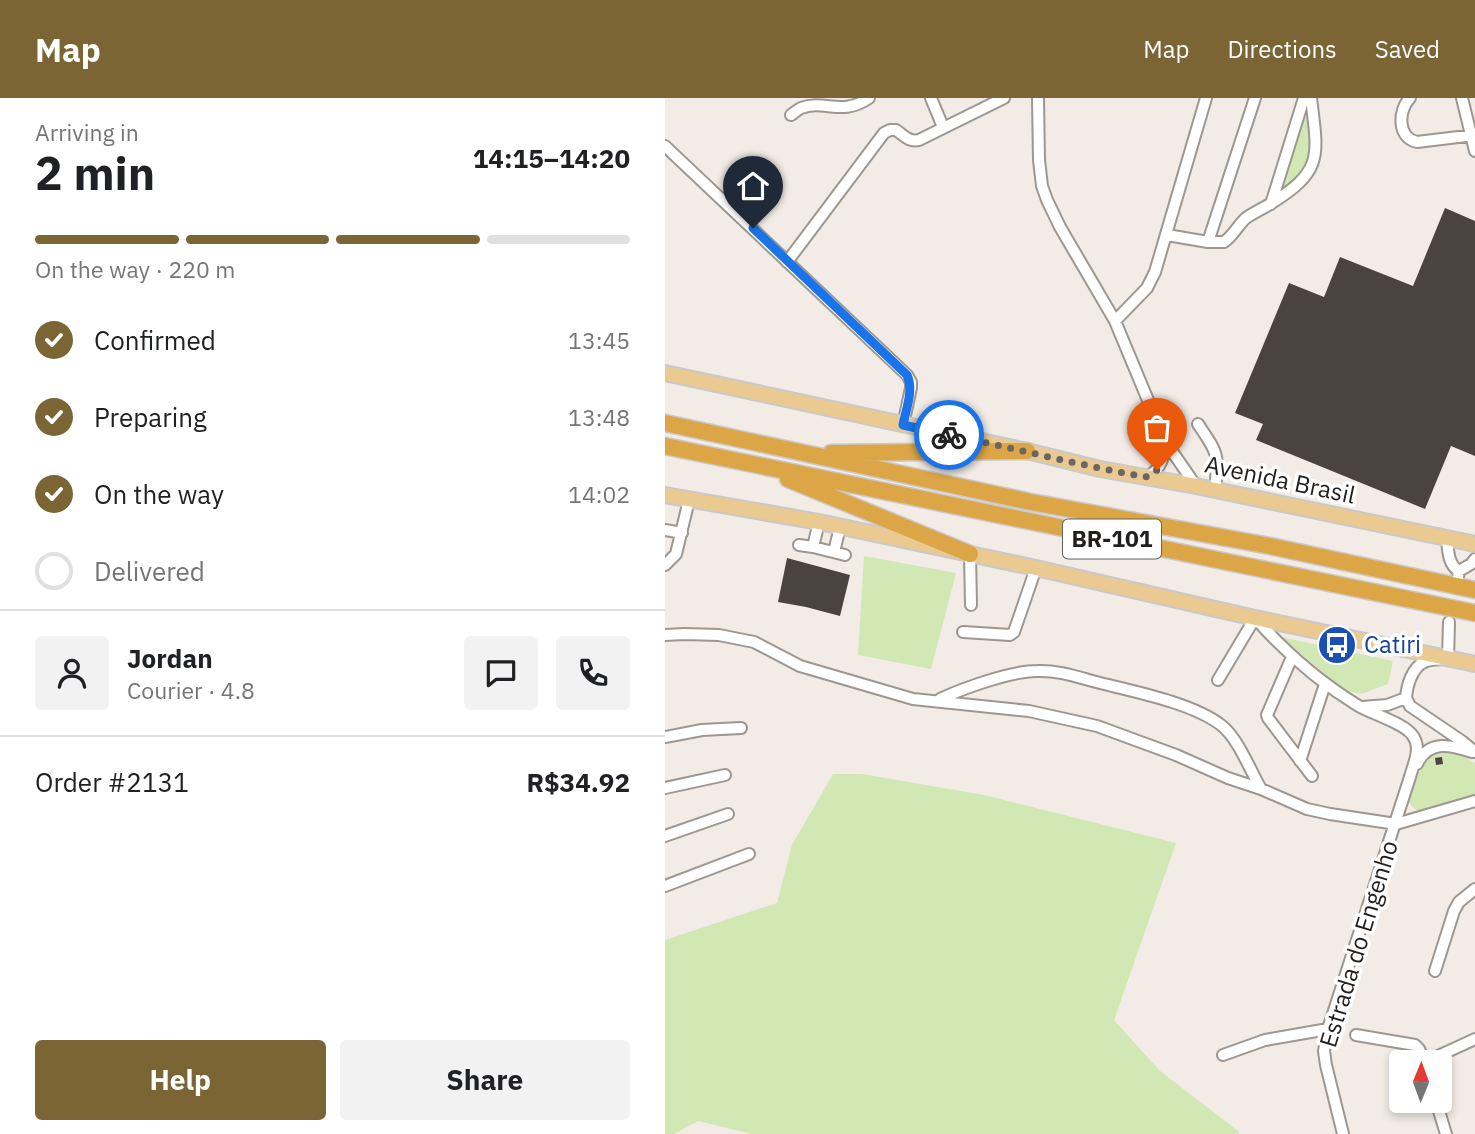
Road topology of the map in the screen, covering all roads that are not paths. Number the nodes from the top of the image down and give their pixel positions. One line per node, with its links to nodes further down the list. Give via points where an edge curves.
1 (869, 98): 11 (street, via 856,106 801,108)
2 (930, 98): 12 (street)
3 (1004, 98): 12 (street)
4 (1038, 98): 20 (street, via 1042,186 1060,228)
5 (1206, 98): 17 (street)
6 (1255, 98): 18 (street)
7 (1304, 98): 16 (street)
8 (1311, 98): 16 (street, via 1316,138 1313,166 1303,180)
9 (1410, 98): 13 (street, via 1401,117 1411,141)
10 (1462, 98): 13 (street)
11 (791, 115)
12 (943, 127): 19 (street, via 913,141 896,130 884,133)
13 (1474, 136): 15 (street)
14 (665, 146): 19 (street)
15 (1475, 151)
16 (1271, 204): 18 (street, via 1248,217 1224,242)
17 (1167, 235): 18 (street); 20 (street, via 1147,288)
18 (1208, 242)
19 (787, 262): 24 (street, via 907,375 911,388)
20 (1115, 321): 25 (street)
21 (665, 373): 24 (main road, Avenida Brasil)
22 (665, 424): 28 (highway, BR-101)
23 (1198, 424): 32 (street, via 1217,456)
24 (903, 425): 27 (main road, Avenida Brasil)
25 (1165, 441): 30 (street, via 1161,464); 31 (street)
26 (665, 446): 29 (highway, BR-101)
27 (1027, 451): 28 (highway); 30 (main road, Avenida Brasil)
28 (800, 453): 47 (highway, BR-101)
29 (750, 464): 43 (highway); 49 (highway, BR-101)
30 (1147, 477): 31 (main road, Avenida Brasil)
31 (1196, 486): 32 (main road, Avenida Brasil)
32 (1215, 489): 39 (main road, Avenida Brasil)
33 (665, 495): 34 (main road)
34 (689, 500): 35 (main road); 38 (street)
35 (819, 522): 36 (main road); 42 (street)
36 (840, 527): 42 (street, via 840,553); 43 (main road)
37 (665, 530): 38 (street)
38 (682, 533): 45 (street, via 676,554)
39 (1447, 538): 40 (main road, Avenida Brasil); 44 (street, via 1450,559 1459,574)
40 (1475, 544)
41 (799, 545): 42 (street)
42 (813, 547)
43 (970, 554): 46 (main road); 48 (street)
44 (1475, 559)
45 (665, 565)
46 (1035, 568): 50 (main road); 52 (street, via 1014,632)
47 (1475, 590)
48 (971, 605)
49 (1475, 613)
50 (1255, 618): 54 (street); 55 (main road); 57 (street)
51 (1449, 622): 55 (street)
52 (963, 632)
53 (665, 635): 60 (street, via 719,635 754,642 800,666 912,699)
54 (1292, 657): 58 (street); 65 (street, via 1268,718)
55 (1448, 659): 56 (main road); 59 (street, via 1420,664)
56 (1475, 664)
57 (1218, 680)
58 (1325, 684): 61 (street); 65 (street)
59 (1406, 698): 61 (street); 64 (street, via 1410,706)
60 (937, 700): 70 (street, via 1029,711 1097,726); 70 (street, via 1034,671 1052,671 1155,696 1222,726)
61 (1359, 707): 68 (street, via 1406,729 1416,739)
62 (741, 728): 63 (street)
63 (665, 737)
64 (1475, 752): 68 (street, via 1432,748 1420,758)
65 (1300, 761): 67 (street)
66 (725, 775): 69 (street)
67 (1312, 776)
68 (1410, 777): 71 (street, Estrada do Engenho)
69 (665, 788)
70 (1261, 789): 75 (street, via 1307,809)
71 (1404, 795): 74 (street, via 1407,808); 75 (street, Estrada do Engenho)
72 (1475, 801): 74 (street)
73 (728, 814): 76 (street)
74 (1422, 816): 75 (street)
75 (1395, 824): 81 (street, Estrada do Engenho)
76 (665, 836)
77 (749, 854): 78 (street)
78 (665, 886)
79 (1475, 889): 80 (street, via 1454,911)
80 (1435, 971)
81 (1328, 1030): 86 (street, via 1265,1040); 88 (street, Estrada do Engenho, via 1326,1065)
82 (1356, 1035): 84 (street, via 1415,1045)
83 (1475, 1039): 85 (street)
84 (1419, 1050)
85 (1451, 1050)
86 (1223, 1055)
87 (1440, 1113): 89 (street)
88 (1343, 1134)
89 (1446, 1134)

